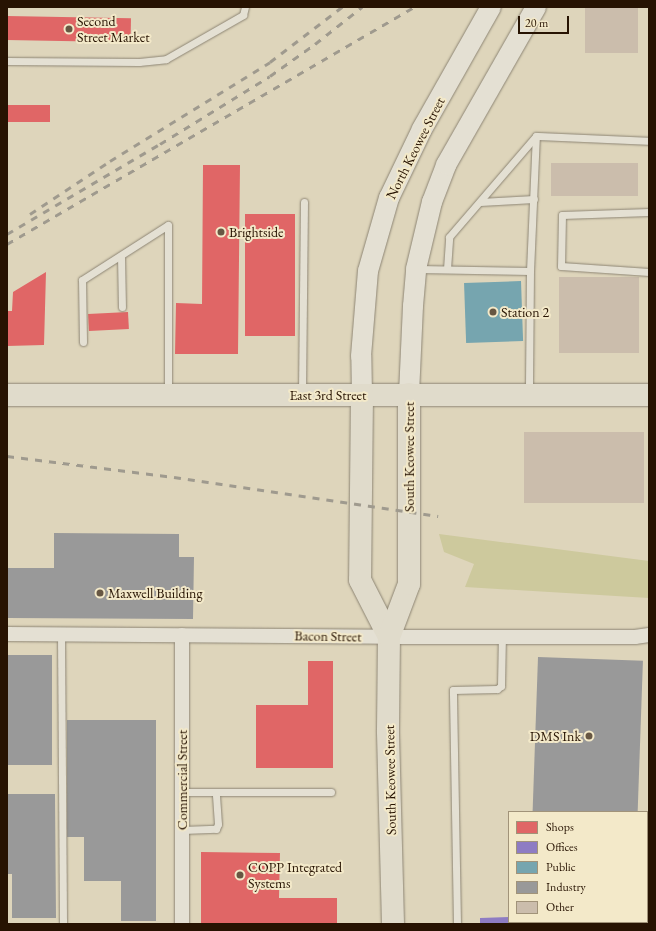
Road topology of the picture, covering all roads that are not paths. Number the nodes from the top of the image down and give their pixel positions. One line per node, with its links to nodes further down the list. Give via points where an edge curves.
1 (245, 7): 4 (lane, via 243,15 166,59 139,62)
2 (491, 7): 23 (main road, North Keowee Street, via 422,129 389,198 368,271 361,356)
3 (536, 7): 12 (main road, via 446,165 432,202)
4 (7, 61)
5 (536, 136): 6 (lane); 7 (lane); 9 (lane)
6 (649, 141)
7 (534, 200): 9 (lane); 14 (lane)
8 (304, 202): 18 (lane)
9 (480, 202): 13 (lane, via 449,237)
10 (649, 212): 15 (lane, via 562,215 561,266)
11 (121, 256): 16 (lane); 17 (lane, via 82,280); 22 (lane, via 168,225)
12 (416, 269): 13 (lane); 19 (main road)
13 (447, 269): 14 (lane)
14 (530, 271): 24 (lane)
15 (649, 272)
16 (122, 307)
17 (83, 342)
18 (302, 394): 22 (main road, East 3rd Street); 23 (main road, East 3rd Street)
19 (409, 394): 23 (main road, East 3rd Street); 24 (main road, East 3rd Street); 30 (main road, South Keowee Street, via 409,584)
20 (649, 394): 24 (main road, East 3rd Street)
21 (7, 395): 22 (main road, East 3rd Street)
22 (168, 395)
23 (362, 395): 30 (main road, South Keowee Street, via 360,580)
24 (528, 395)
25 (7, 634): 26 (street, Bacon Street)
26 (61, 634): 27 (street, Bacon Street); 35 (lane)
27 (182, 635): 30 (street, Bacon Street); 31 (street, Commercial Street)
28 (649, 635): 29 (street, Bacon Street)
29 (502, 636): 30 (street, Bacon Street); 38 (lane, via 501,686 497,689 453,690)
30 (390, 637): 37 (main road, South Keowee Street, via 388,730)
31 (182, 792): 32 (lane); 34 (street, Commercial Street)
32 (216, 792): 33 (lane); 34 (lane, via 216,829)
33 (331, 792)
34 (182, 830): 36 (street, Commercial Street)
35 (63, 924)
36 (182, 924)
37 (392, 924)
38 (457, 924)

